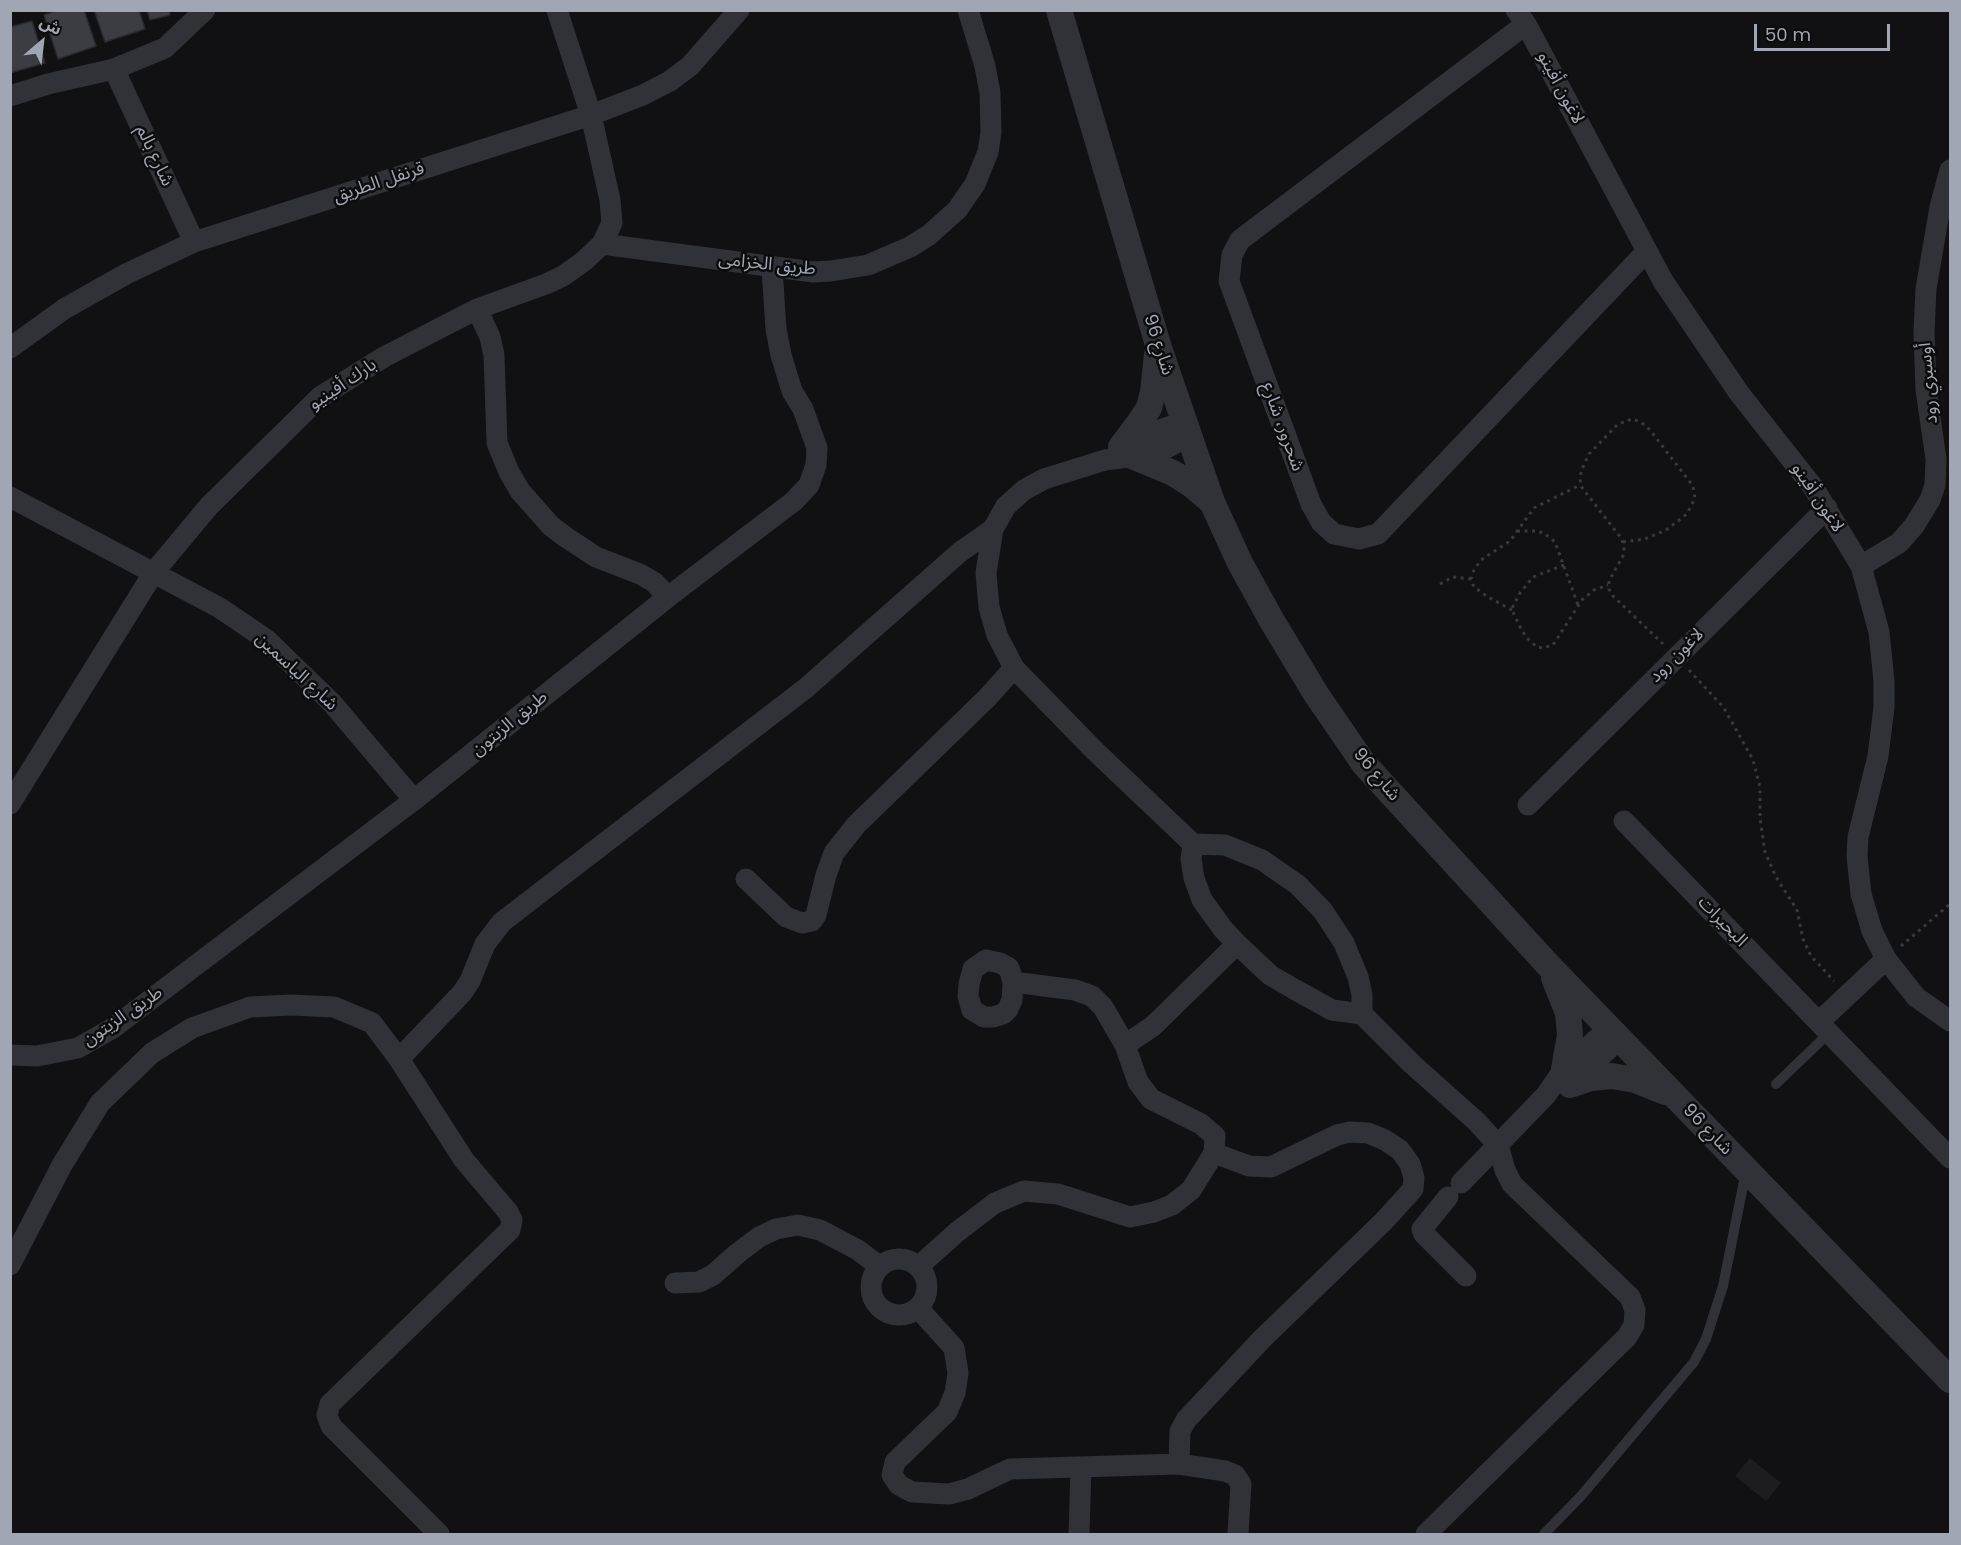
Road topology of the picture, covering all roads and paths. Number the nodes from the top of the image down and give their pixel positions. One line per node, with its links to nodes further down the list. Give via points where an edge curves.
1 (205, 10): 7 (street, via 165,48)
2 (557, 10): 9 (street, بارك أفينيو)
3 (739, 10): 9 (street, قرنفل الطريق, via 708,48 670,81)
4 (968, 10): 14 (street, طريق الخزامى, via 992,112 988,152 967,198 929,235 868,265 831,271)
5 (1059, 10): 17 (street, شارع 96)
6 (1521, 17): 13 (street, لاغون أفينو); 13 (street, شحرور، شارع, via 1240,240 1232,255 1229,281 1321,522 1334,534 1359,539 1378,534)
7 (114, 69): 8 (street); 11 (street, شارع بالم)
8 (10, 96)
9 (591, 115): 11 (street, قرنفل الطريق); 12 (street, بارك أفينيو, via 612,223)
10 (1950, 170): 28 (street, أوسبري رود, via 1926,289 1926,390 1936,459 1935,485 1914,526 1899,543)
11 (194, 242): 16 (street, قرنفل الطريق, via 74,303)
12 (602, 244): 14 (street, طريق الخزامى); 15 (street, بارك أفينيو, via 562,276)
13 (1647, 251): 23 (street, لاغون أفينو, via 1700,338)
14 (772, 268): 33 (street, طريق الزيتون, via 781,355 792,391 812,431 816,465 808,485 794,501)
15 (477, 309): 29 (street, بارك أفينيو, via 384,357 320,397 209,506); 33 (street, via 494,355 497,444 520,491 567,538 597,557 654,582)
16 (10, 348)
17 (1159, 348): 18 (street, شارع 96); 19 (street, via 1149,408)
18 (1185, 427): 19 (street, via 1174,444 1157,453); 22 (street, شارع 96)
19 (1119, 454): 22 (street, via 1173,473); 24 (street, via 1044,479 1024,490 1006,506)
20 (1580, 485): 25 (path, via 1534,508); 26 (path); 26 (path, via 1589,453 1618,424 1636,420 1646,426 1693,486 1694,504 1687,514 1654,536)
21 (10, 497): 29 (street, شارع الياسمين)
22 (1212, 502): 47 (street, شارع 96, via 1272,621 1364,764)
23 (1827, 508): 28 (street, لاغون أفينو); 36 (street, لاغون رود)
24 (993, 528): 37 (street, via 986,573 989,607 997,635); 56 (street, via 960,552 806,688 502,922 485,944 462,993)
25 (1517, 531): 27 (path, via 1537,531 1550,537); 30 (path, via 1504,546 1481,560)
26 (1623, 542): 32 (path, via 1624,554)
27 (1564, 565): 34 (path); 35 (path, via 1533,577)
28 (1861, 566): 46 (street, لاغون أفينو, via 1879,632 1884,698 1878,756 1858,837 1858,875 1866,913)
29 (154, 572): 38 (street, شارع الياسمين, via 220,608 267,640 332,703); 39 (street, بارك أفينيو)
30 (1471, 579): 31 (path, via 1453,577); 35 (path, via 1480,592)
31 (1440, 584)
32 (1608, 585): 34 (path, via 1594,590); 36 (path, via 1613,596)
33 (668, 597): 38 (street, طريق الزيتون)
34 (1578, 605): 35 (path, via 1553,645 1543,648 1528,639)
35 (1512, 610)
36 (1677, 657): 40 (street, لاغون رود); 49 (path, via 1719,701 1753,760 1760,787 1761,834 1770,865 1797,910 1811,956)
37 (1014, 668): 42 (street); 43 (street, via 856,825 834,853 812,921 802,923 786,917)
38 (414, 800): 55 (street, طريق الزيتون, via 113,1028 78,1048 37,1056)
39 (10, 804)
40 (1528, 805)
41 (1624, 821): 52 (street, البحيرات)
42 (1193, 844): 45 (street, via 1194,878 1202,900); 50 (street, via 1226,845 1262,860 1298,885 1323,910 1344,943 1358,977)
43 (746, 879)
44 (1950, 904): 46 (path)
45 (1237, 944): 50 (street, via 1270,975 1294,989 1332,1010); 54 (street, via 1153,1026)
46 (1886, 959): 49 (street); 51 (street, لاغون أفينو, via 1916,997)
47 (1550, 967): 53 (street, شارع 96); 57 (street, via 1568,1013)
48 (1013, 982): 54 (street, via 1076,990 1092,996)
49 (1848, 996): 52 (street)
50 (1362, 1014): 60 (street)
51 (1950, 1021)
52 (1824, 1028): 58 (lane); 62 (street, البحيرات)
53 (1614, 1033): 57 (street); 59 (street, شارع 96)
54 (1125, 1045): 61 (street, via 1138,1082 1151,1099 1202,1124 1215,1136)
55 (10, 1055)
56 (399, 1059): 64 (street, via 372,1023 334,1007 250,1007 192,1028 152,1053 100,1103 62,1165); 73 (street, via 464,1161 512,1221 510,1230 330,1404 327,1415 331,1426)
57 (1567, 1077): 59 (street, via 1612,1076 1635,1080); 60 (street)
58 (1776, 1084)
59 (1673, 1095): 63 (street, شارع 96)
60 (1498, 1145): 67 (street, via 1422,1229); 76 (street, via 1512,1184 1630,1297 1635,1310 1634,1325 1627,1337)
61 (1214, 1153): 66 (street, via 1191,1190 1172,1205 1154,1212 1130,1217 1058,1194 1024,1191 995,1203); 71 (street, via 1249,1166 1271,1167 1336,1135 1368,1133 1400,1150 1410,1164 1413,1189 1186,1420 1180,1431)
62 (1950, 1158)
63 (1746, 1170): 70 (street, شارع 96); 77 (lane, via 1723,1287 1694,1362)
64 (10, 1265)
65 (879, 1266): 66 (street, via 899,1258); 68 (street, via 820,1230 798,1225 759,1237 699,1282); 69 (street, via 870,1290 878,1306 902,1315)
66 (919, 1266): 69 (street, via 927,1288)
67 (1466, 1276)
68 (675, 1283)
69 (918, 1308): 72 (street, via 954,1348 958,1373 955,1393 946,1412 895,1462 892,1475 899,1485 912,1492 949,1494 1010,1469)
70 (1950, 1380)
71 (1179, 1464): 72 (street); 75 (street, via 1235,1475 1242,1484)
72 (1081, 1468): 74 (street)
73 (439, 1534)
74 (1079, 1534)
75 (1238, 1534)
76 (1426, 1534)
77 (1544, 1534)

